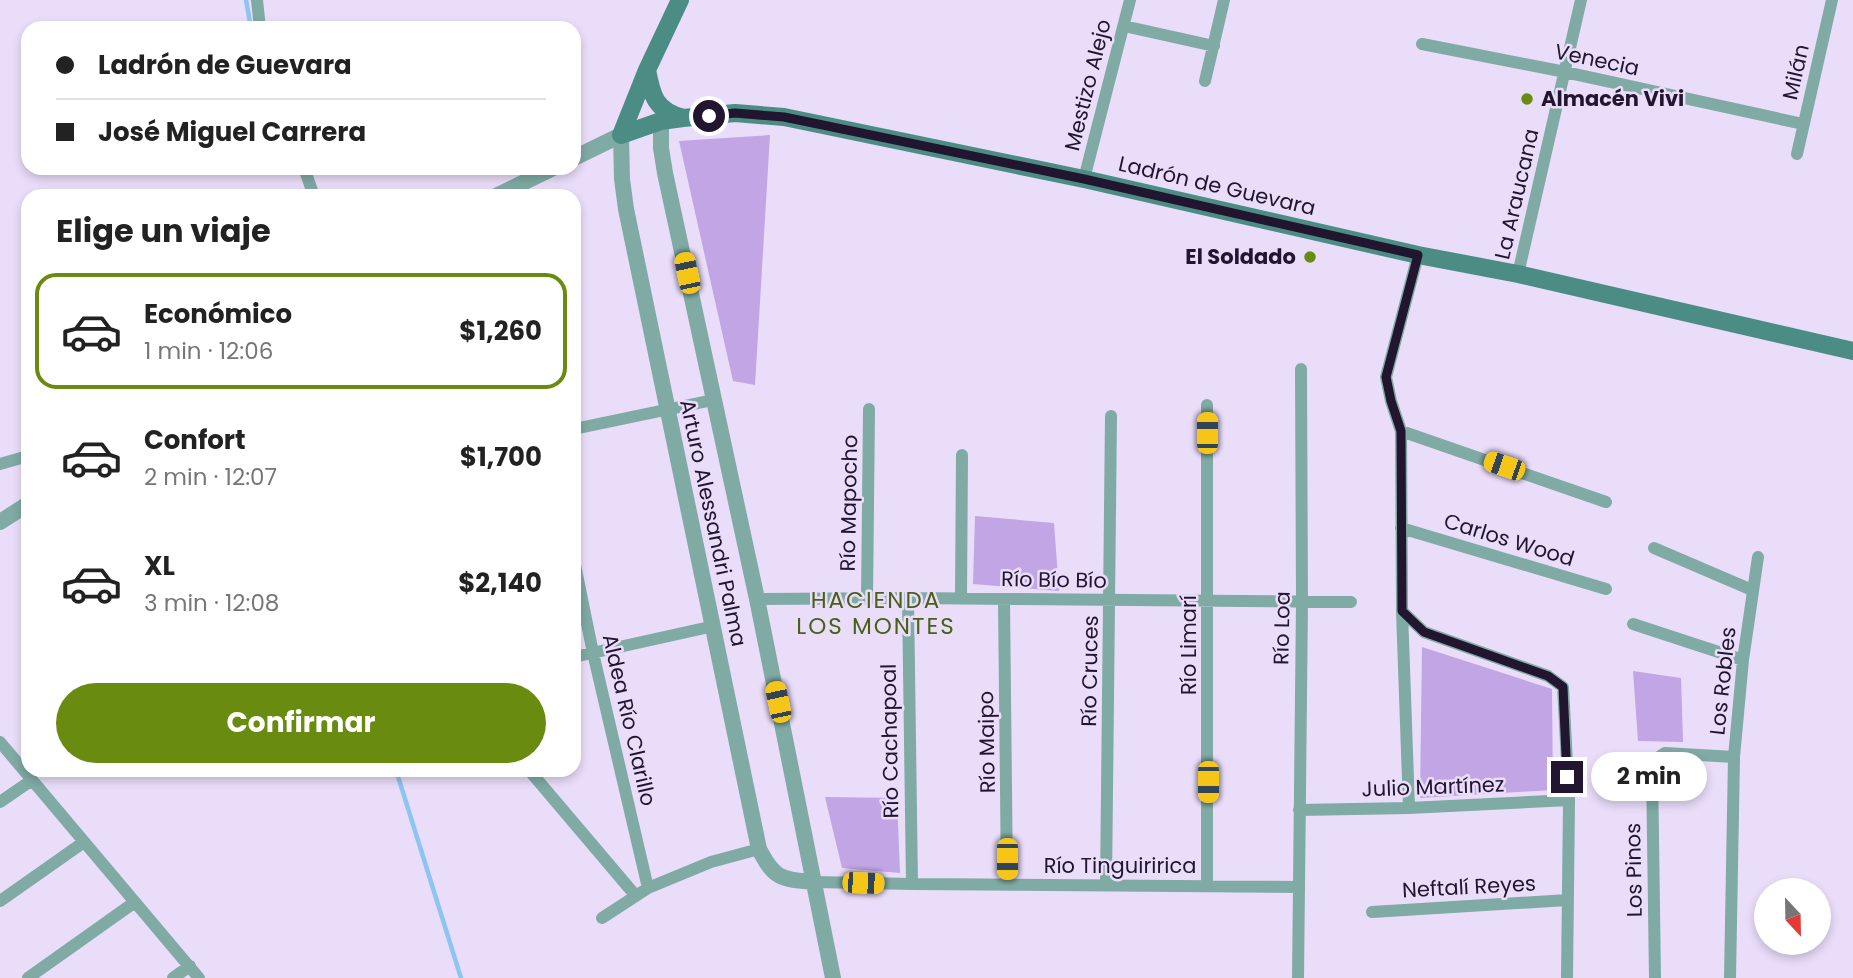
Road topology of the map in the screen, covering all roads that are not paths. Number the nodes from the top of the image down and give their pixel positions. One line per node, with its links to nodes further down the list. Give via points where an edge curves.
1 (257, 0): 7 (street)
2 (680, 0): 11 (main road)
3 (1130, 0): 8 (street, Mestizo Alejo)
4 (1224, 0): 10 (street)
5 (1581, 0): 12 (street, La Araucana)
6 (1832, 0): 16 (street, Milán)
7 (259, 21)
8 (1124, 26): 10 (street); 21 (street, Mestizo Alejo)
9 (1422, 44): 12 (street, Venecia)
10 (1214, 46): 13 (street)
11 (647, 70): 14 (main road, via 657,103); 17 (main road)
12 (1564, 72): 16 (street, Venecia); 24 (street, La Araucana)
13 (1205, 81)
14 (683, 118): 15 (main road, Ladrón de Guevara); 21 (main road, Ladrón de Guevara, via 735,113 784,117)
15 (661, 121): 17 (main road, Ladrón de Guevara); 27 (street, Arturo Alessandri Palma, via 665,173)
16 (1803, 124): 18 (street, Milán)
17 (621, 135): 19 (street, Ladrón de Guevara); 30 (street, Arturo Alessandri Palma, via 626,209)
18 (1797, 154)
19 (581, 155)
20 (539, 175): 22 (street)
21 (1084, 179): 23 (main road, Ladrón de Guevara)
22 (510, 189)
23 (1418, 255): 24 (main road, Ladrón de Guevara); 33 (street, via 1386,377)
24 (1518, 274): 25 (main road, Ladrón de Guevara)
25 (1853, 351)
26 (1301, 369): 53 (street, Río Loa)
27 (713, 400): 30 (street); 49 (street, Arturo Alessandri Palma)
28 (1207, 405): 52 (street, Río Limarí)
29 (869, 409): 46 (street, Río Mapocho)
30 (667, 410): 32 (street); 57 (street, Arturo Alessandri Palma)
31 (1111, 416): 51 (street, Río Cruces)
32 (581, 428)
33 (1401, 431): 37 (street); 40 (street)
34 (962, 455): 48 (street)
35 (21, 458): 36 (street)
36 (0, 464)
37 (1606, 502)
38 (21, 508): 39 (street)
39 (0, 522)
40 (1401, 528): 43 (street, Carlos Wood); 55 (street)
41 (1654, 548): 44 (street)
42 (1758, 557): 44 (street, Los Robles)
43 (1606, 589)
44 (1752, 590): 60 (street, Los Robles)
45 (581, 594): 58 (street, Aldea Río Clarillo)
46 (867, 598): 47 (street, Río Bío Bío); 49 (street, Río Bío Bío)
47 (908, 598): 48 (street, Río Bío Bío); 74 (street, Río Cachapoal)
48 (961, 598): 50 (street, Río Bío Bío)
49 (757, 599): 73 (street, Arturo Alessandri Palma)
50 (1004, 599): 51 (street, Río Bío Bío); 75 (street, Río Maipo)
51 (1110, 600): 52 (street, Río Bío Bío); 76 (street, Río Cruces)
52 (1208, 601): 53 (street, Río Bío Bío); 77 (street, Río Limarí)
53 (1302, 602): 54 (street, Río Bío Bío); 70 (street, Río Loa)
54 (1351, 602)
55 (1402, 611): 67 (street, via 1424,632 1548,676 1563,687); 69 (street)
56 (1633, 624): 60 (street)
57 (714, 626): 58 (street); 72 (street, Arturo Alessandri Palma)
58 (593, 653): 59 (street); 79 (street, Aldea Río Clarillo)
59 (581, 656)
60 (1744, 660): 62 (street, Los Robles)
61 (0, 742): 63 (street)
62 (1734, 757): 93 (street, Los Pinos, via 1665,753 1652,766); 94 (street, Los Robles)
63 (21, 767)
64 (29, 777): 66 (street)
65 (535, 777): 80 (street)
66 (32, 780): 68 (street); 71 (street)
67 (1569, 800): 69 (street, Julio Martínez); 81 (street)
68 (0, 803)
69 (1409, 808): 70 (street, Julio Martínez)
70 (1299, 810): 78 (street, Río Loa)
71 (84, 842): 82 (street); 83 (street)
72 (759, 849): 73 (street, Arturo Alessandri Palma, via 776,875); 79 (street, via 711,862)
73 (815, 882): 74 (street, Río Tinguiririca); 90 (street, Arturo Alessandri Palma)
74 (912, 884): 75 (street, Río Tinguiririca)
75 (1007, 884): 76 (street, Río Tinguiririca)
76 (1106, 885): 77 (street, Río Tinguiririca)
77 (1207, 885): 78 (street, Río Tinguiririca)
78 (1299, 887): 91 (street, Río Loa)
79 (648, 888): 80 (street)
80 (635, 895): 85 (street)
81 (1567, 900): 84 (street, Neftalí Reyes); 92 (street)
82 (0, 901)
83 (135, 902): 86 (street); 87 (street)
84 (1372, 912)
85 (602, 918)
86 (190, 966): 88 (street); 89 (street)
87 (28, 978)
88 (173, 978)
89 (199, 978)
90 (834, 978)
91 (1298, 978)
92 (1567, 978)
93 (1654, 978)
94 (1730, 978)

